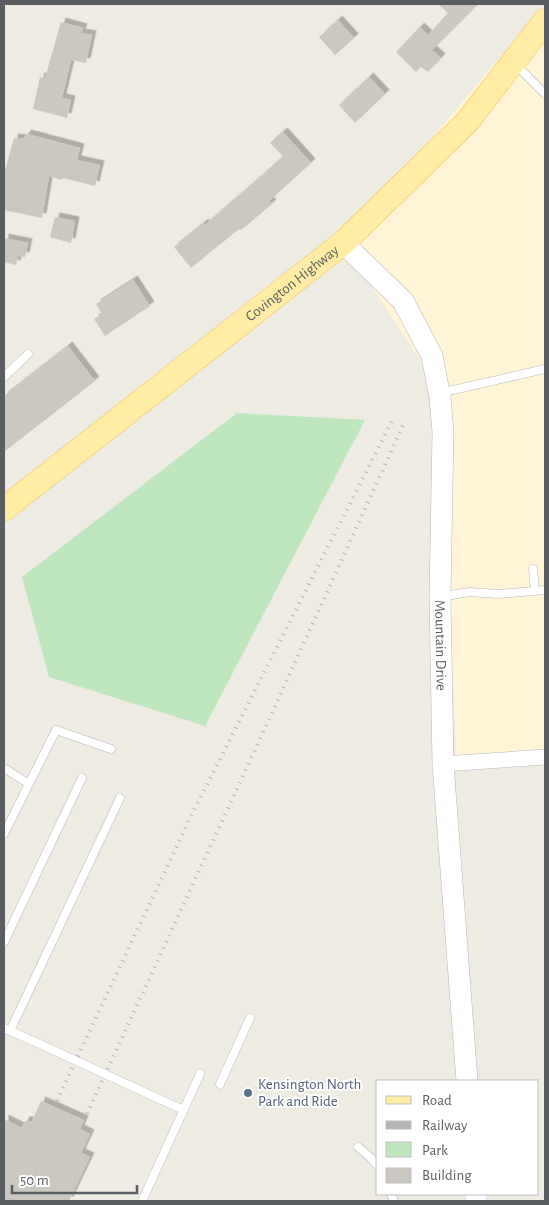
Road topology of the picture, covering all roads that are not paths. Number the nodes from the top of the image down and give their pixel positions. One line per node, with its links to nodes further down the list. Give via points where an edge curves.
1 (545, 21): 2 (main road, Covington Highway)
2 (514, 62): 3 (lane); 4 (main road, Covington Highway, via 467,122)
3 (545, 94)
4 (343, 243): 8 (main road, Mountain Drive, via 403,301 432,356); 9 (main road, Covington Highway)
5 (28, 354): 7 (lane)
6 (545, 369): 8 (lane)
7 (4, 377)
8 (439, 394): 13 (main road, Mountain Drive, via 443,432)
9 (4, 509)
10 (533, 568): 12 (lane)
11 (545, 590): 12 (lane)
12 (534, 591): 13 (lane, via 469,592)
13 (440, 597): 16 (main road, Mountain Drive)
14 (112, 749): 19 (lane, via 56,730)
15 (545, 757): 16 (street)
16 (443, 764): 26 (main road, Mountain Drive)
17 (4, 768): 19 (lane)
18 (82, 778): 22 (lane)
19 (29, 784): 21 (lane)
20 (120, 798): 24 (lane)
21 (4, 834)
22 (4, 942)
23 (250, 1018): 27 (lane)
24 (7, 1029): 28 (lane, bridge)
25 (200, 1074): 28 (lane)
26 (467, 1080)
27 (220, 1084)
28 (184, 1110): 31 (lane)
29 (358, 1147): 30 (lane)
30 (376, 1164)
31 (142, 1201)

